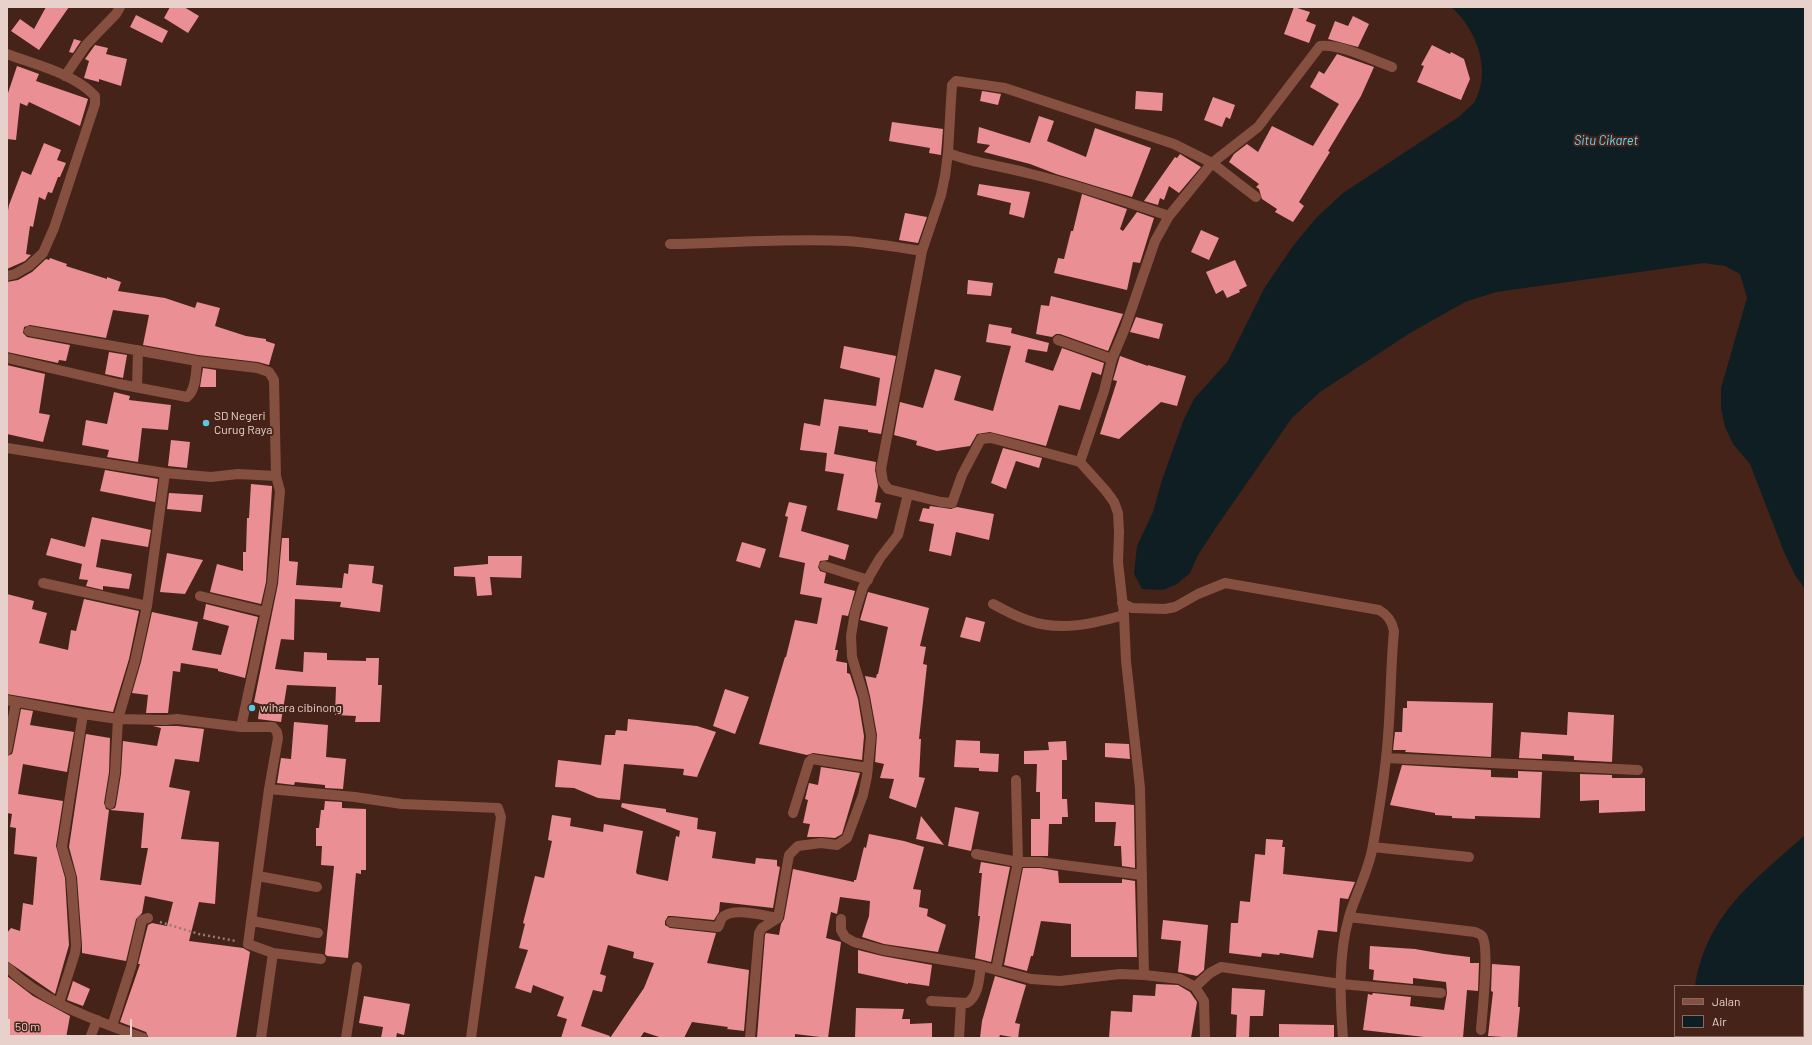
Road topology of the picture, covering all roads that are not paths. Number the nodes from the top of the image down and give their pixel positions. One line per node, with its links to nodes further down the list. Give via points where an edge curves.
1 (120, 7): 4 (street, via 86,45)
2 (7, 54): 4 (street)
3 (1392, 67): 6 (street, via 1346,50 1320,46 1258,127)
4 (65, 76): 11 (street, via 90,91 95,96 95,104 54,228 43,253 29,266)
5 (948, 153): 6 (street, via 952,85 956,81 963,81 1005,88 1174,144); 8 (street, via 965,160 1030,173 1084,188); 10 (street, via 941,195)
6 (1212, 163): 7 (street); 8 (street)
7 (1256, 197)
8 (1169, 216): 16 (street, via 1155,241)
9 (670, 244): 10 (street, via 847,241)
10 (922, 251): 23 (street, via 881,469 883,482 888,489)
11 (7, 276)
12 (29, 331): 14 (street)
13 (1058, 340): 16 (street)
14 (138, 350): 17 (street); 18 (street)
15 (7, 358): 18 (street)
16 (1112, 359): 20 (street)
17 (197, 361): 18 (street, via 193,388 187,397); 22 (street, via 257,368 269,372 274,380)
18 (137, 388)
19 (7, 448): 21 (street)
20 (1080, 462): 23 (street, via 985,437 981,439 968,463 952,503); 28 (street, via 1110,497 1118,513 1118,562)
21 (165, 473): 22 (street, via 211,478 238,474); 30 (street)
22 (276, 476): 31 (street, via 280,491 272,583)
23 (908, 494): 25 (street, via 898,535 880,558)
24 (824, 566): 25 (street)
25 (868, 580): 39 (street, via 855,612 851,636 852,657 864,697 871,736)
26 (43, 583): 30 (street)
27 (200, 596): 31 (street)
28 (1122, 602): 32 (street); 38 (street, via 1132,608 1165,609 1175,607 1225,583 1379,610 1386,614 1392,622 1394,631)
29 (993, 604): 32 (street, via 1027,620 1056,626 1090,624)
30 (147, 606): 35 (street, via 135,661)
31 (266, 612): 36 (street)
32 (1124, 615): 50 (street, via 1126,660 1140,788)
33 (12, 701): 34 (street); 37 (street)
34 (83, 714): 35 (street); 70 (street, via 62,847 72,877 76,945)
35 (118, 719): 36 (street, via 177,719); 43 (street, via 115,773)
36 (241, 727): 42 (street, via 268,726 273,727 276,732 278,738)
37 (7, 750)
38 (1386, 758): 40 (street); 45 (street)
39 (868, 768): 44 (street, via 812,759); 54 (street, via 863,795 847,838 837,845 821,843 798,846 789,855)
40 (1638, 770)
41 (1016, 780): 48 (street)
42 (269, 789): 49 (street); 79 (street, via 355,796 402,804 498,808 501,817)
43 (110, 804)
44 (793, 813)
45 (1373, 847): 47 (street); 52 (street, via 1367,872)
46 (976, 854): 48 (street)
47 (1469, 857)
48 (1018, 862): 50 (street, via 1054,864); 64 (street)
49 (258, 876): 51 (street); 56 (street)
50 (1142, 876): 65 (street)
51 (317, 888)
52 (1349, 917): 66 (street); 74 (street, via 1475,932 1482,935 1485,941 1485,972)
53 (148, 918): 73 (street, via 142,920 131,967)
54 (778, 918): 57 (street, via 734,912 721,918 718,927); 80 (street, via 759,932)
55 (840, 919): 61 (street, via 841,930 854,942 883,950)
56 (252, 921): 58 (street); 59 (street, via 248,944)
57 (671, 922)
58 (318, 933)
59 (274, 953): 60 (street); 77 (street)
60 (321, 959)
61 (981, 966): 64 (street); 71 (street, via 976,993 972,1000)
62 (7, 967): 70 (street, via 21,981)
63 (357, 967): 78 (street)
64 (996, 970): 65 (street, via 1031,980 1060,981)
65 (1144, 974): 67 (street, via 1180,979)
66 (1341, 984): 67 (street, via 1221,967); 68 (street); 83 (street)
67 (1196, 987): 82 (street, via 1204,1001)
68 (1441, 993)
69 (931, 1001): 71 (street)
70 (59, 1003): 72 (street)
71 (961, 1003): 81 (street)
72 (97, 1020): 73 (street); 75 (street)
73 (112, 1026): 76 (street)
74 (1481, 1030)
75 (90, 1038)
76 (143, 1038)
77 (261, 1038)
78 (346, 1038)
79 (471, 1038)
80 (750, 1038)
81 (959, 1038)
82 (1205, 1038)
83 (1343, 1038)

